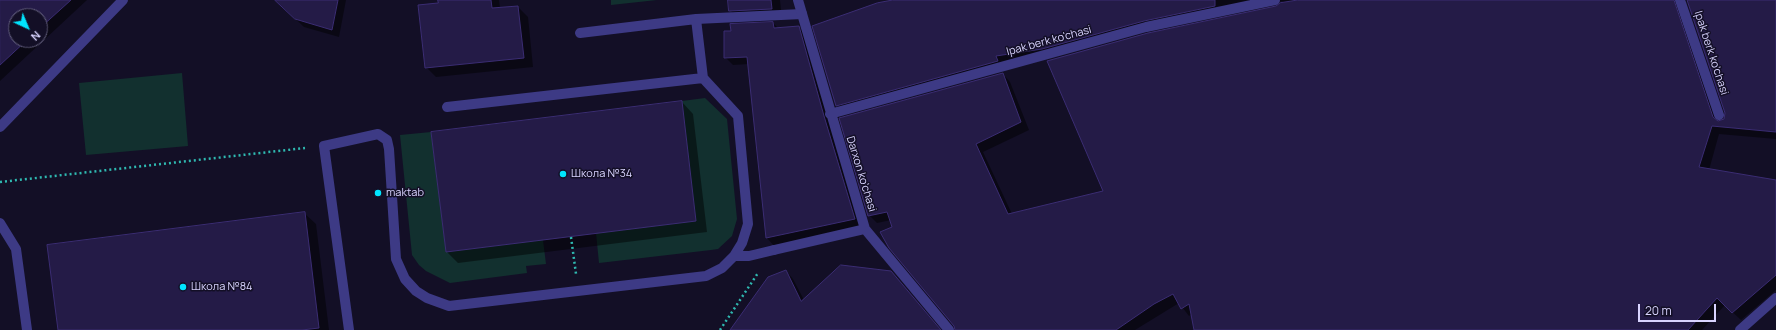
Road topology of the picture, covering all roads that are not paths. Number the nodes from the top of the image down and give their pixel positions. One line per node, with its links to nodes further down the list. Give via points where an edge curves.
1 (123, 0): 12 (street)
2 (798, 0): 5 (street, Darxon ko'chasi)
3 (1275, 0): 10 (street, Ipak berk ko'chasi, via 1146,27)
4 (1680, 0): 11 (street, Ipak berk ko'chasi)
5 (802, 14): 6 (street); 10 (street, Darxon ko'chasi)
6 (696, 20): 7 (street); 8 (street)
7 (580, 33)
8 (703, 78): 9 (street); 15 (street, via 738,116 748,224 742,243)
9 (447, 107)
10 (830, 114): 14 (street, Darxon ko'chasi)
11 (1719, 115)
12 (0, 127)
13 (0, 222): 17 (street, via 16,248)
14 (865, 229): 15 (street, via 749,256); 19 (street, Darxon ko'chasi)
15 (734, 256): 18 (street, via 722,268 706,276 449,306 416,291 405,278 396,260 389,148 387,140 378,134 324,146)
16 (1776, 298): 20 (street)
17 (27, 330)
18 (349, 330)
19 (949, 330)
20 (1740, 330)

